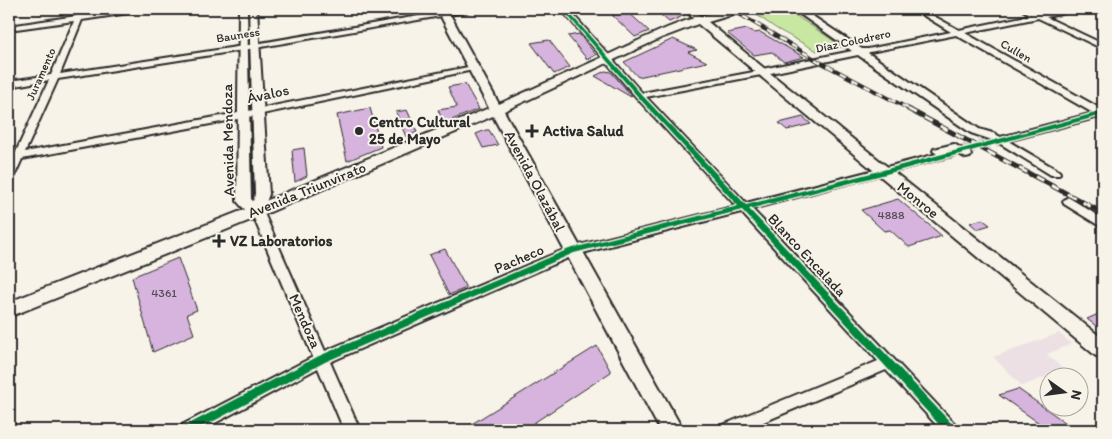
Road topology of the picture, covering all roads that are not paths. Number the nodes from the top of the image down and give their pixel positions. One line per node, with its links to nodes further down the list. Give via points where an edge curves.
1 (83, 9): 16 (street, Juramento)
2 (142, 9): 16 (street)
3 (243, 9): 20 (street, Avenida Mendoza)
4 (253, 9): 20 (street, Avenida Mendoza)
5 (470, 9): 14 (street, Bauness)
6 (564, 9): 23 (street, Blanco Encalada)
7 (688, 9): 17 (street, Monroe)
8 (741, 9): 17 (main road, Avenida Triunvirato)
9 (797, 9): 22 (street)
10 (806, 9): 22 (street)
11 (916, 9): 19 (street, Cullen)
12 (1024, 9): 15 (street)
13 (1072, 9): 15 (street, Díaz Colodrero)
14 (443, 11): 20 (street, Bauness); 24 (main road, Avenida Olazábal)
15 (1038, 16): 19 (street, Díaz Colodrero); 21 (street)
16 (78, 18): 18 (street); 26 (street, Juramento)
17 (701, 21): 23 (main road, Avenida Triunvirato); 25 (main road, Monroe)
18 (9, 28)
19 (958, 32): 22 (street, Díaz Colodrero); 31 (street, Cullen)
20 (249, 46): 26 (street, Bauness); 30 (street, Avenida Mendoza); 32 (street, Avenida Mendoza)
21 (1103, 47)
22 (864, 51): 25 (street, Díaz Colodrero); 34 (street, via 976,131)
23 (608, 58): 28 (street, Blanco Encalada); 29 (main road, Avenida Triunvirato)
24 (473, 68): 29 (main road, Avenida Olazábal); 30 (street, Ávalos)
25 (761, 72): 28 (street, Díaz Colodrero); 38 (main road, Monroe)
26 (55, 76): 27 (street, Bauness); 37 (street, Juramento)
27 (9, 84)
28 (640, 96): 42 (street, Blanco Encalada)
29 (497, 110): 43 (main road, Avenida Triunvirato); 45 (main road, Avenida Olazábal)
30 (257, 112): 32 (street, Ávalos); 43 (street, Avenida Mendoza, via 262,194)
31 (1102, 114): 33 (street)
32 (243, 115): 37 (street, Ávalos); 43 (street, Avenida Mendoza, via 244,200)
33 (1065, 122): 34 (street, via 1044,123); 35 (street, via 1059,130)
34 (992, 136): 35 (street)
35 (1005, 142): 39 (street)
36 (948, 154): 38 (street, Pacheco)
37 (13, 157): 40 (street, Juramento)
38 (884, 172): 38 (street, Pacheco, via 905,171 966,155 954,147 894,162); 42 (street, Pacheco); 47 (main road, Monroe)
39 (1055, 173)
40 (9, 177)
41 (1068, 201): 44 (street)
42 (743, 206): 45 (street, Pacheco); 49 (street, Blanco Encalada)
43 (257, 211): 46 (main road, Avenida Triunvirato); 48 (street, Mendoza)
44 (1103, 224)
45 (572, 251): 48 (street, Pacheco); 52 (main road, Avenida Olazábal)
46 (9, 310)
47 (1103, 350)
48 (322, 359): 50 (street, Pacheco); 51 (street, Mendoza)
49 (889, 363): 53 (street); 54 (street, Blanco Encalada)
50 (187, 430)
51 (352, 430)
52 (672, 430)
53 (728, 430)
54 (951, 430)

